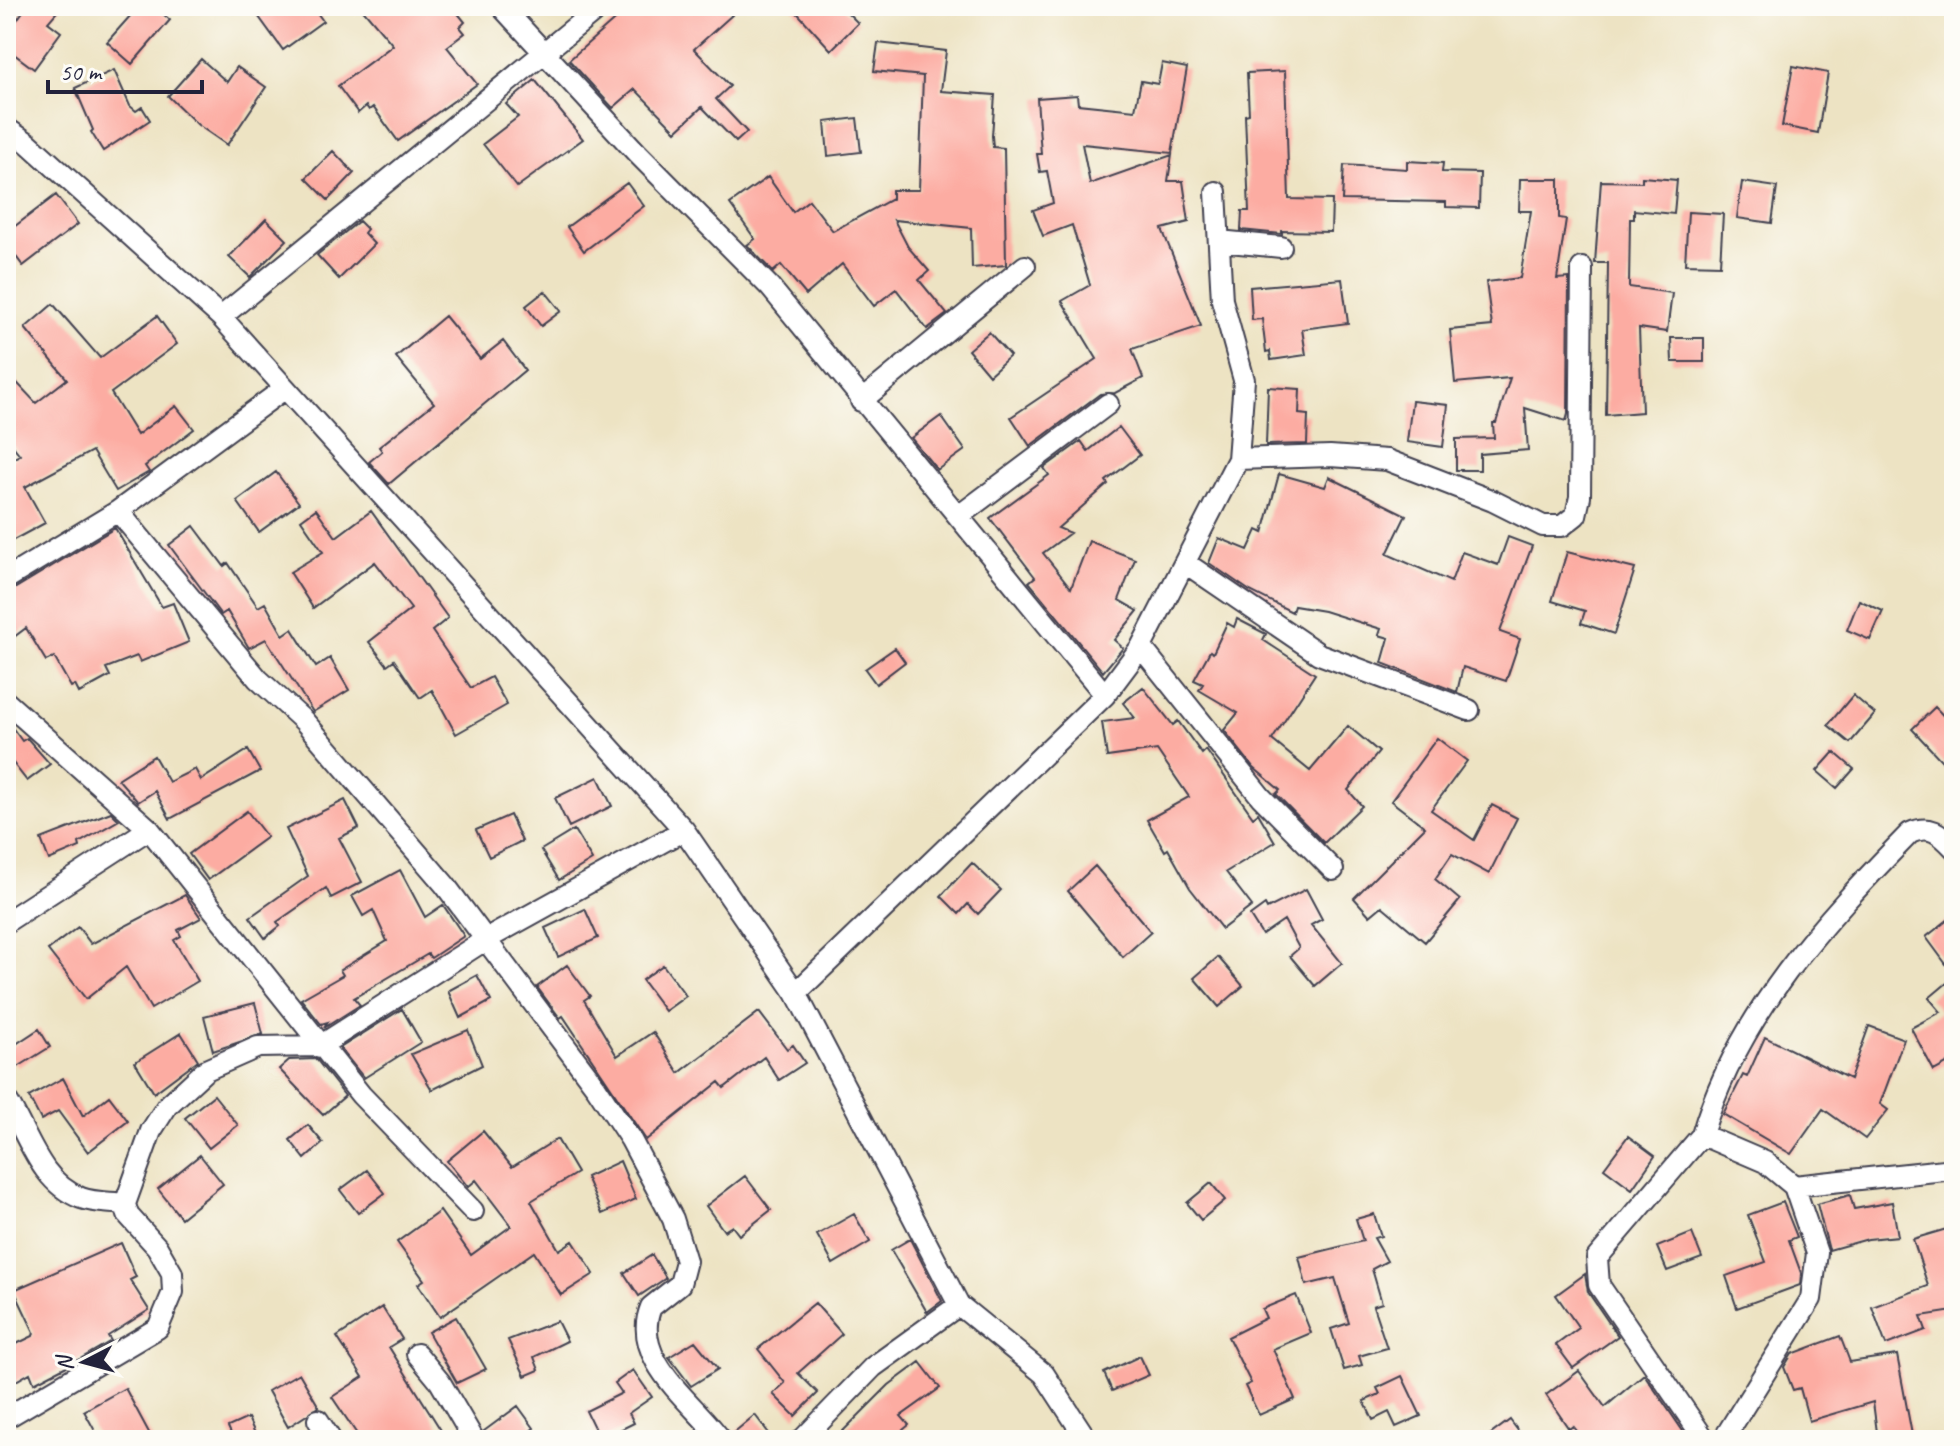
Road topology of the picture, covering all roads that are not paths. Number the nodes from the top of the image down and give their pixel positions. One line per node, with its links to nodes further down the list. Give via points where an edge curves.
1 (501, 6): 3 (street)
2 (601, 6): 3 (street)
3 (546, 52): 10 (street); 12 (street, via 770,287)
4 (6, 128): 10 (street)
5 (1216, 192): 6 (street)
6 (1219, 241): 7 (street); 14 (street, via 1222,300 1244,380)
7 (1281, 247)
8 (1025, 266): 12 (street)
9 (1582, 268): 14 (street, via 1580,497 1576,515 1562,526 1543,526 1387,460)
10 (221, 317): 11 (street)
11 (284, 389): 15 (street); 24 (street)
12 (861, 401): 16 (street)
13 (1108, 404): 16 (street)
14 (1238, 459): 17 (street)
15 (118, 511): 18 (street); 28 (street, via 258,679 304,721 435,873)
16 (960, 515): 20 (street)
17 (1187, 564): 19 (street); 22 (street, via 1319,654)
18 (6, 579)
19 (1141, 647): 20 (street); 26 (street, via 1261,797)
20 (1105, 695): 29 (street)
21 (6, 702): 23 (street)
22 (1469, 710)
23 (149, 829): 27 (street); 30 (street)
24 (684, 830): 28 (street); 29 (street)
25 (1954, 848): 32 (street, via 1932,829 1910,833 1833,911 1750,1025 1714,1094)
26 (1333, 870)
27 (6, 922)
28 (485, 940): 30 (street); 43 (street, via 596,1087 673,1219 686,1261 683,1275 680,1284 651,1307 647,1332 661,1374)
29 (796, 993): 37 (street)
30 (320, 1046): 35 (street, via 258,1047 206,1070 167,1106 151,1131); 36 (street)
31 (6, 1099): 35 (street, via 57,1183 82,1198)
32 (1702, 1135): 34 (street, via 1765,1162); 46 (street, via 1597,1258 1596,1271 1599,1285)
33 (1954, 1169): 34 (street)
34 (1794, 1186): 47 (street, via 1817,1253 1811,1299)
35 (125, 1204): 39 (street, via 172,1273 173,1292 158,1328)
36 (473, 1211)
37 (959, 1305): 44 (street, via 873,1367); 45 (street, via 1044,1374)
38 (417, 1354): 42 (street)
39 (6, 1418)
40 (318, 1420): 41 (street)
41 (331, 1440)
42 (474, 1440)
43 (721, 1440)
44 (802, 1440)
45 (1087, 1440)
46 (1705, 1440)
47 (1723, 1440)

